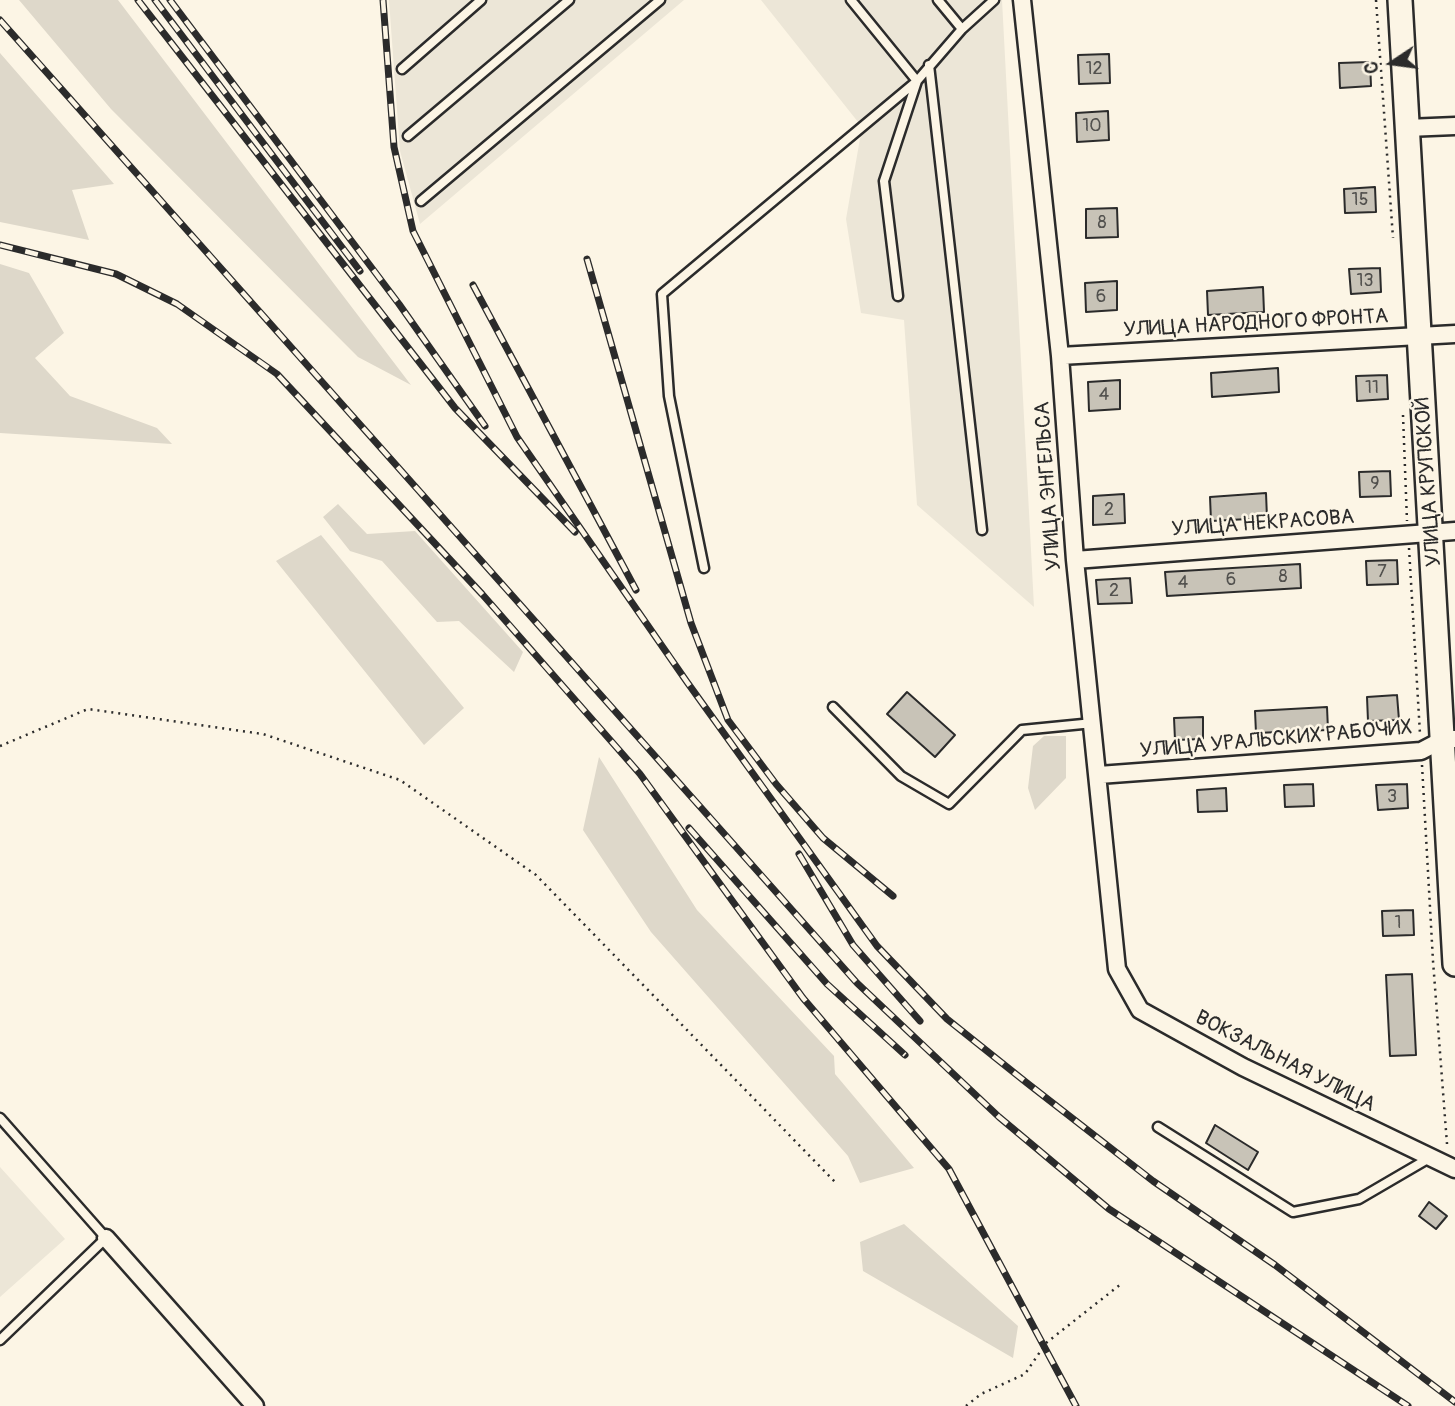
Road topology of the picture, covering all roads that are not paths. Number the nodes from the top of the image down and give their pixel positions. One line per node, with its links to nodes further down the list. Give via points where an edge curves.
1 (481, 0): 11 (lane)
2 (569, 0): 15 (lane)
3 (660, 0): 16 (lane)
4 (850, 0): 12 (lane)
5 (938, 0): 9 (lane)
6 (994, 0): 9 (lane)
7 (1022, 0): 20 (street, УЛИЦА ЭНГЕЛЬСА)
8 (1401, 0): 14 (main road, УЛИЦА КРУПСКОЙ)
9 (962, 29): 10 (lane)
10 (929, 65): 12 (lane); 21 (lane)
11 (401, 69)
12 (917, 81): 17 (lane, via 884,181); 25 (lane, via 662,294 669,396)
13 (1455, 126): 14 (street)
14 (1407, 128): 19 (main road, УЛИЦА КРУПСКОЙ)
15 (408, 136)
16 (421, 201)
17 (898, 296)
18 (1455, 334): 19 (street, УЛИЦА НАРОДНОГО ФРОНТА)
19 (1419, 336): 20 (street, УЛИЦА НАРОДНОГО ФРОНТА); 22 (main road, УЛИЦА КРУПСКОЙ)
20 (1060, 356): 24 (street, УЛИЦА ЭНГЕЛЬСА)
21 (982, 530)
22 (1432, 531): 23 (street, УЛИЦА НЕКРАСОВА); 24 (street, УЛИЦА НЕКРАСОВА); 28 (main road, УЛИЦА КРУПСКОЙ)
23 (1455, 531)
24 (1074, 559): 27 (street, УЛИЦА ЭНГЕЛЬСА)
25 (704, 568)
26 (833, 707): 27 (lane, via 901,776 949,804 1022,730)
27 (1093, 723): 29 (street, УЛИЦА ЭНГЕЛЬСА)
28 (1449, 739): 29 (street, УЛИЦА УРАЛЬСКИХ РАБОЧИХ, via 1421,751); 30 (main road, УЛИЦА КРУПСКОЙ)
29 (1099, 775): 32 (street, УЛИЦА ЭНГЕЛЬСА)
30 (1455, 957): 31 (main road, УЛИЦА КРУПСКОЙ)
31 (1455, 964)
32 (1117, 969): 35 (street, ВОКЗАЛЬНАЯ УЛИЦА, via 1140,1010 1243,1067)
33 (0, 1118): 37 (lane)
34 (1158, 1127): 35 (lane, via 1293,1212 1359,1199)
35 (1431, 1157): 36 (street, ВОКЗАЛЬНАЯ УЛИЦА)
36 (1455, 1169)
37 (106, 1238): 38 (lane); 39 (street)
38 (0, 1340)
39 (255, 1406)

